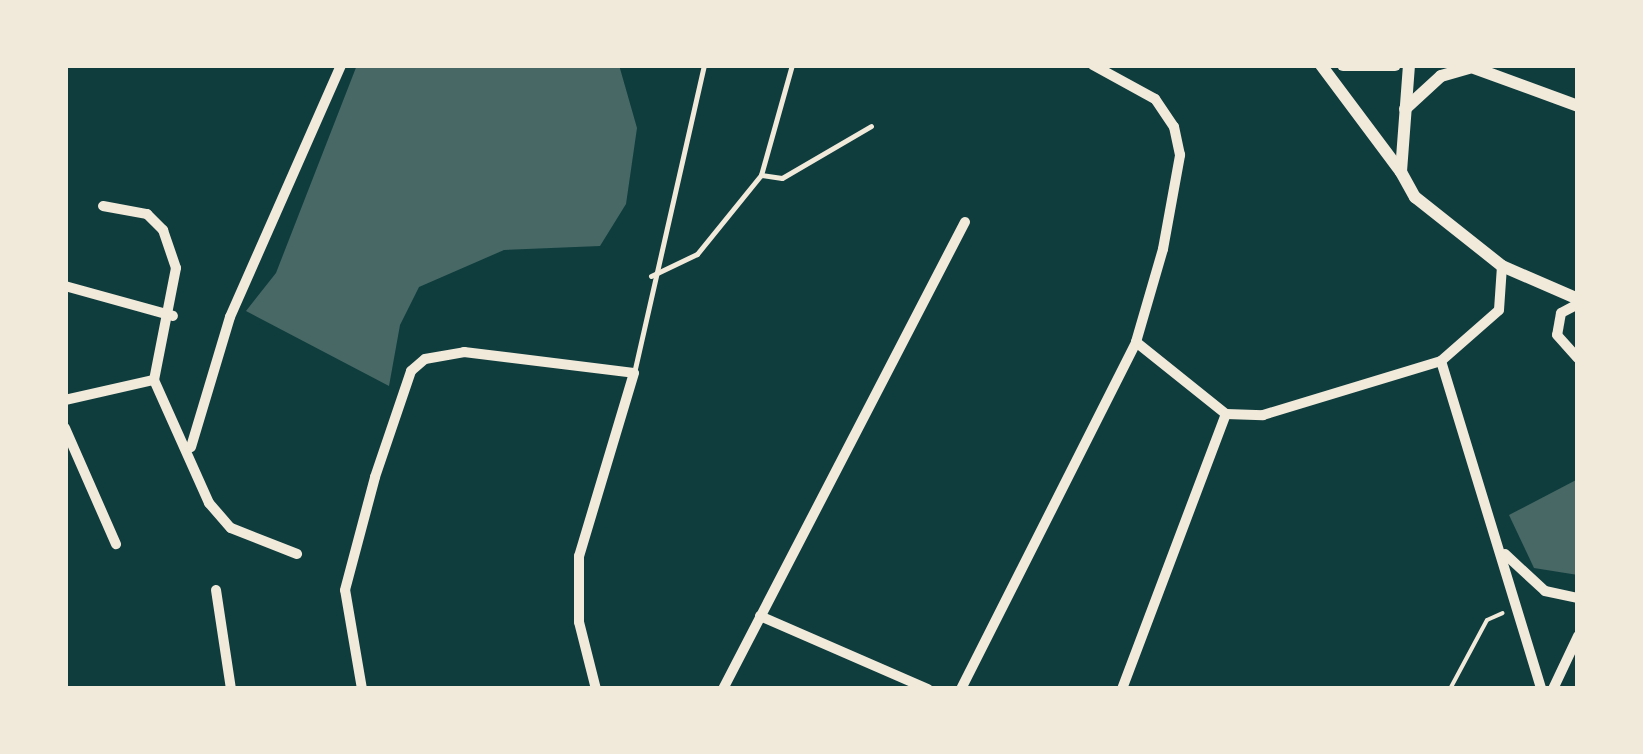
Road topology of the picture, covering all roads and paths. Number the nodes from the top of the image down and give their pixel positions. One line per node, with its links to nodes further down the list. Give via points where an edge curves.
1 (340, 65): 30 (street, via 230,317)
2 (704, 65): 18 (lane)
3 (792, 65): 14 (lane)
4 (1093, 65): 22 (street, via 1155,100 1180,156)
5 (1321, 65): 13 (street)
6 (1343, 65): 7 (street)
7 (1395, 65)
8 (1409, 65): 11 (street)
9 (1467, 67): 10 (street); 11 (street, via 1441,76)
10 (1578, 106)
11 (1404, 110): 13 (street)
12 (872, 126): 14 (lane, via 782,178)
13 (1402, 172): 17 (street, via 1436,217)
14 (761, 175): 18 (lane, via 697,254)
15 (102, 206): 21 (street, via 147,214 163,230 176,268)
16 (965, 222): 37 (street)
17 (1502, 266): 20 (street); 24 (street, via 1499,310)
18 (651, 276): 25 (lane)
19 (65, 286): 21 (street)
20 (1578, 302): 23 (street, via 1561,313 1557,334)
21 (173, 316): 26 (street)
22 (1136, 342): 28 (street); 44 (street)
23 (1578, 358)
24 (1441, 361): 28 (street, via 1262,415); 32 (street)
25 (634, 373): 40 (street, via 464,352 425,358 412,372 345,590); 41 (street, via 578,556 579,622)
26 (154, 380): 27 (street); 30 (street)
27 (65, 400)
28 (1226, 414): 45 (street)
29 (65, 428): 31 (street)
30 (191, 446): 33 (street, via 219,518)
31 (116, 544)
32 (1504, 553): 35 (street, via 1544,591); 36 (street)
33 (297, 554)
34 (216, 590): 39 (street)
35 (1578, 598)
36 (1518, 606): 46 (path, via 1487,620); 47 (street)
37 (760, 616): 42 (street); 43 (street)
38 (1578, 636): 48 (street)
39 (231, 689)
40 (362, 689)
41 (596, 689)
42 (724, 689)
43 (928, 689)
44 (961, 689)
45 (1122, 689)
46 (1450, 689)
47 (1541, 689)
48 (1553, 689)

